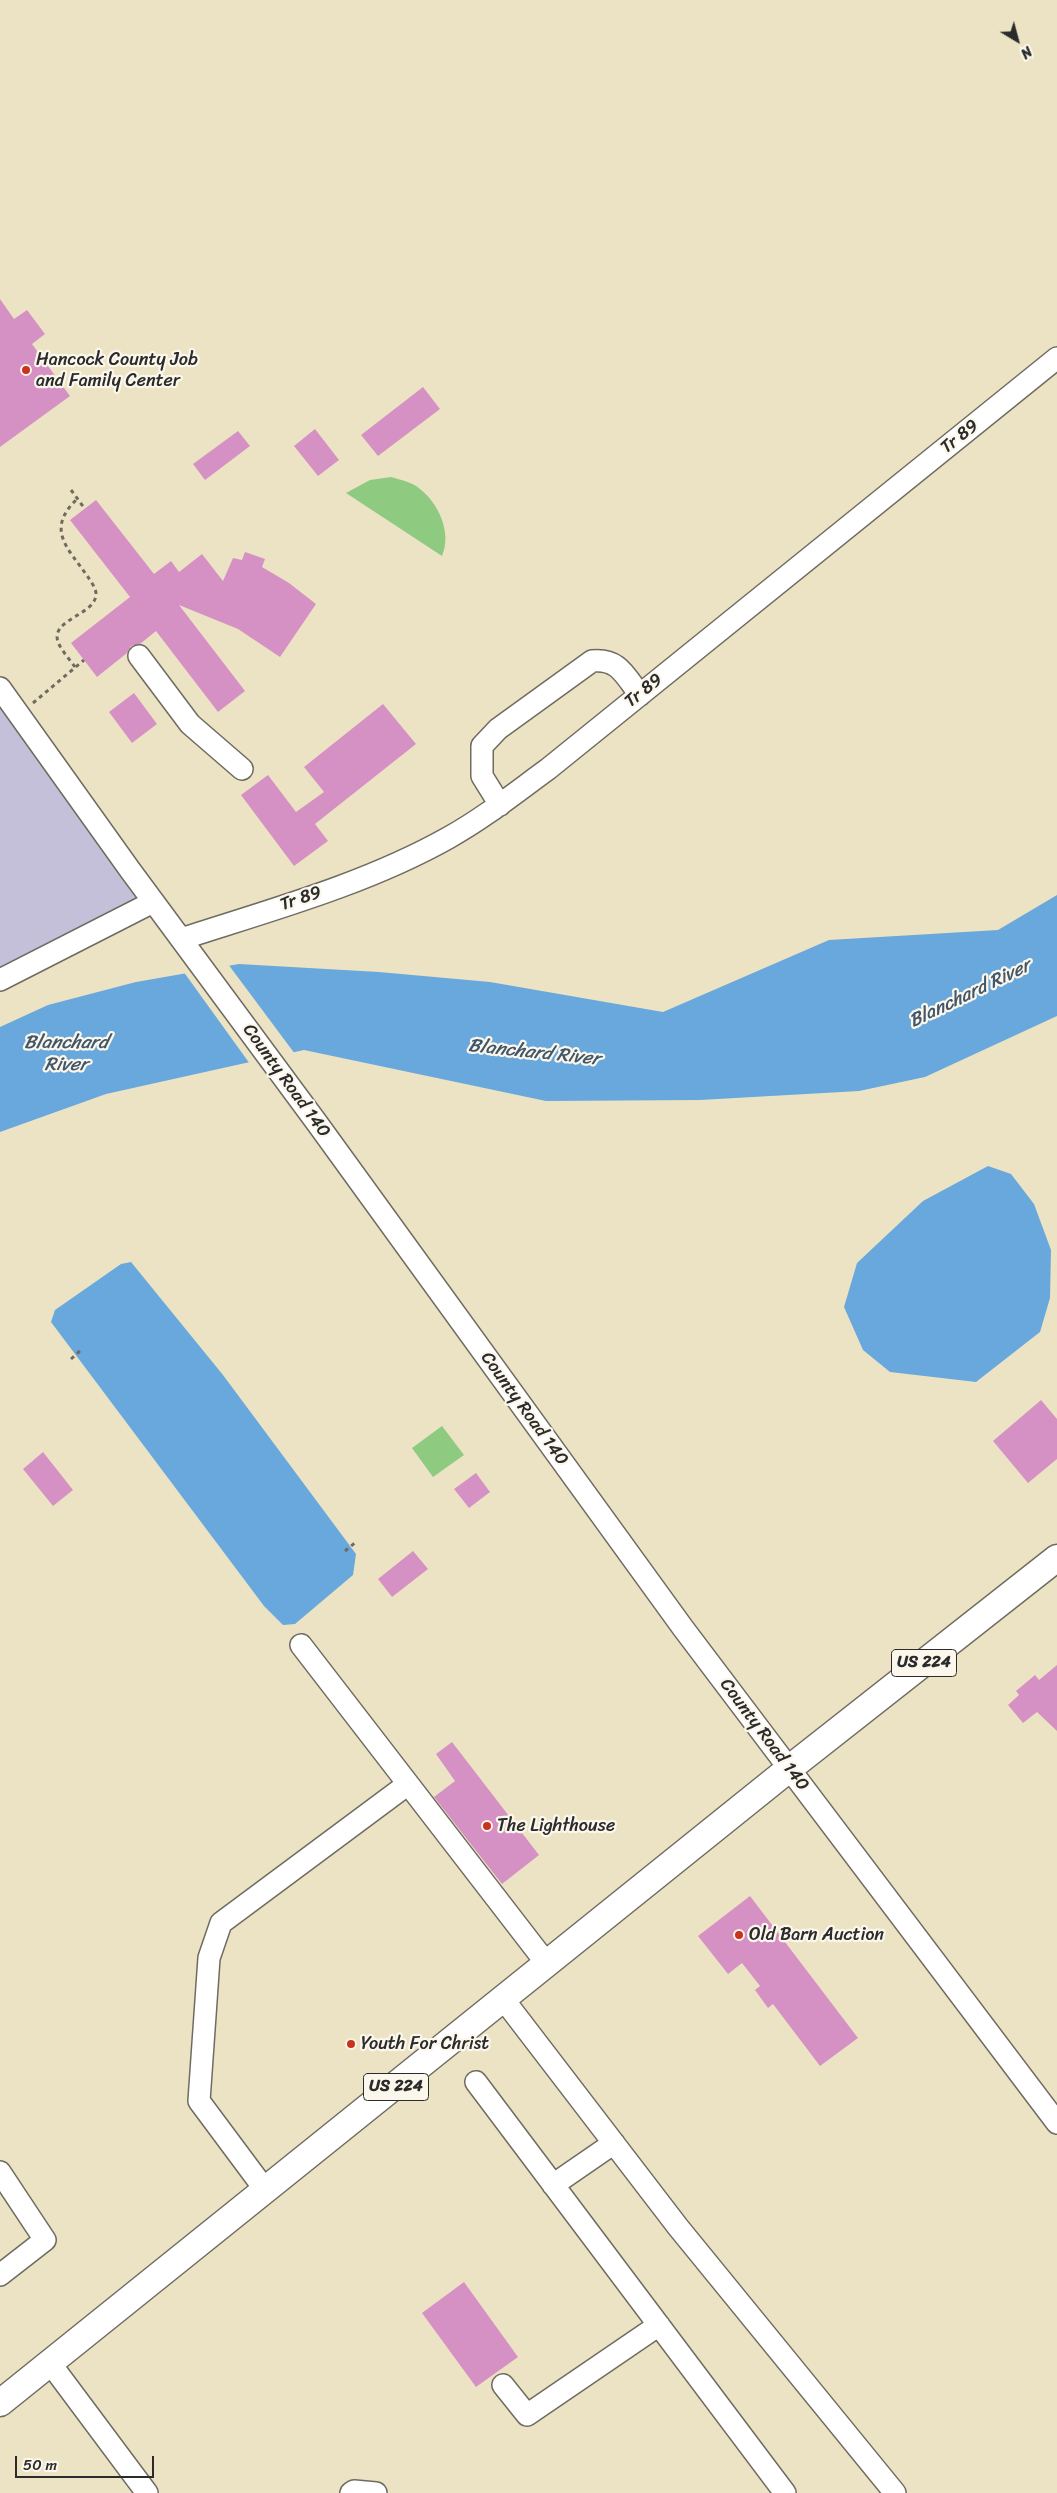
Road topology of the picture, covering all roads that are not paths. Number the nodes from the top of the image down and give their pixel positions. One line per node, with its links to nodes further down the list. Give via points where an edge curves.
1 (1057, 358): 4 (street, Tr 89)
2 (140, 656): 5 (street, via 190,724)
3 (0, 688): 7 (street, County Road 140)
4 (640, 695): 6 (street, Tr 89); 6 (street, via 614,662 605,659 592,661 498,729 482,746 480,762 482,776)
5 (242, 770)
6 (500, 805): 8 (street, Tr 89, via 446,839 384,868)
7 (153, 902): 8 (street, County Road 140); 9 (street)
8 (182, 939): 12 (street, County Road 140, via 683,1628)
9 (0, 980)
10 (1057, 1558): 12 (main road, US 224)
11 (301, 1645): 13 (street)
12 (790, 1768): 14 (main road, US 224); 17 (street, County Road 140)
13 (408, 1784): 14 (street); 21 (street, via 221,1923 209,1958 199,2101)
14 (547, 1964): 15 (main road, US 224)
15 (504, 2000): 18 (street); 21 (main road, US 224)
16 (476, 2082): 20 (street)
17 (1057, 2123)
18 (614, 2143): 20 (street); 31 (street)
19 (0, 2172): 22 (street, via 45,2240)
20 (553, 2185): 23 (street)
21 (266, 2191): 24 (main road, US 224)
22 (0, 2275)
23 (659, 2325): 25 (street, via 527,2415); 30 (street)
24 (50, 2363): 26 (main road, US 224); 27 (street)
25 (503, 2385)
26 (0, 2403)
27 (147, 2493)
28 (351, 2493): 29 (street)
29 (376, 2493)
30 (785, 2493)
31 (895, 2493)

